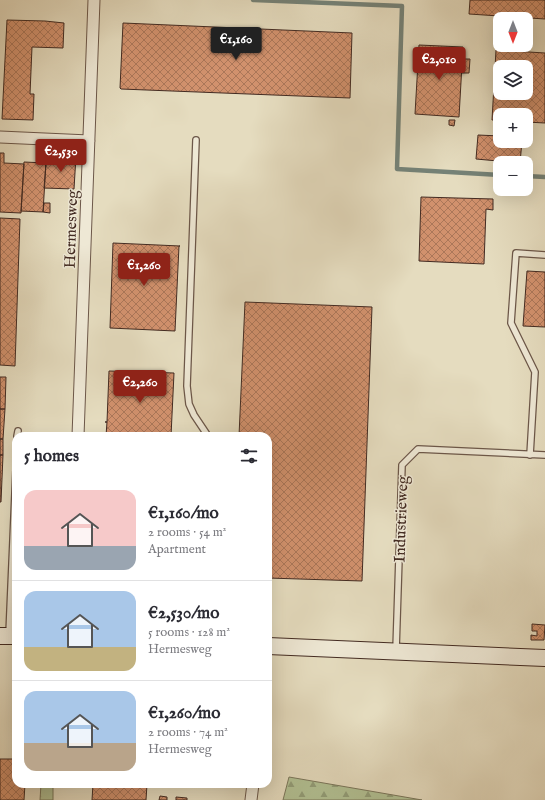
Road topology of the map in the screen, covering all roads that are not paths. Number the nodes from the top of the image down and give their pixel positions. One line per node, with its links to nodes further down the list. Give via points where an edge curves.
1 (94, 0): 4 (street, Hermesweg)
2 (0, 137): 4 (street)
3 (196, 140): 7 (lane, via 187,386 189,404)
4 (89, 141): 6 (street, Hermesweg)
5 (545, 255): 8 (lane, via 516,253 511,323 535,372)
6 (78, 432)
7 (205, 432)
8 (530, 454): 9 (lane, Industrieweg); 13 (lane, Industrieweg, via 418,449 402,464)
9 (545, 455)
10 (12, 553): 11 (lane)
11 (8, 636)
12 (272, 646): 13 (street)
13 (396, 652): 14 (street)
14 (545, 658)
15 (252, 788): 16 (street)
16 (251, 800)

